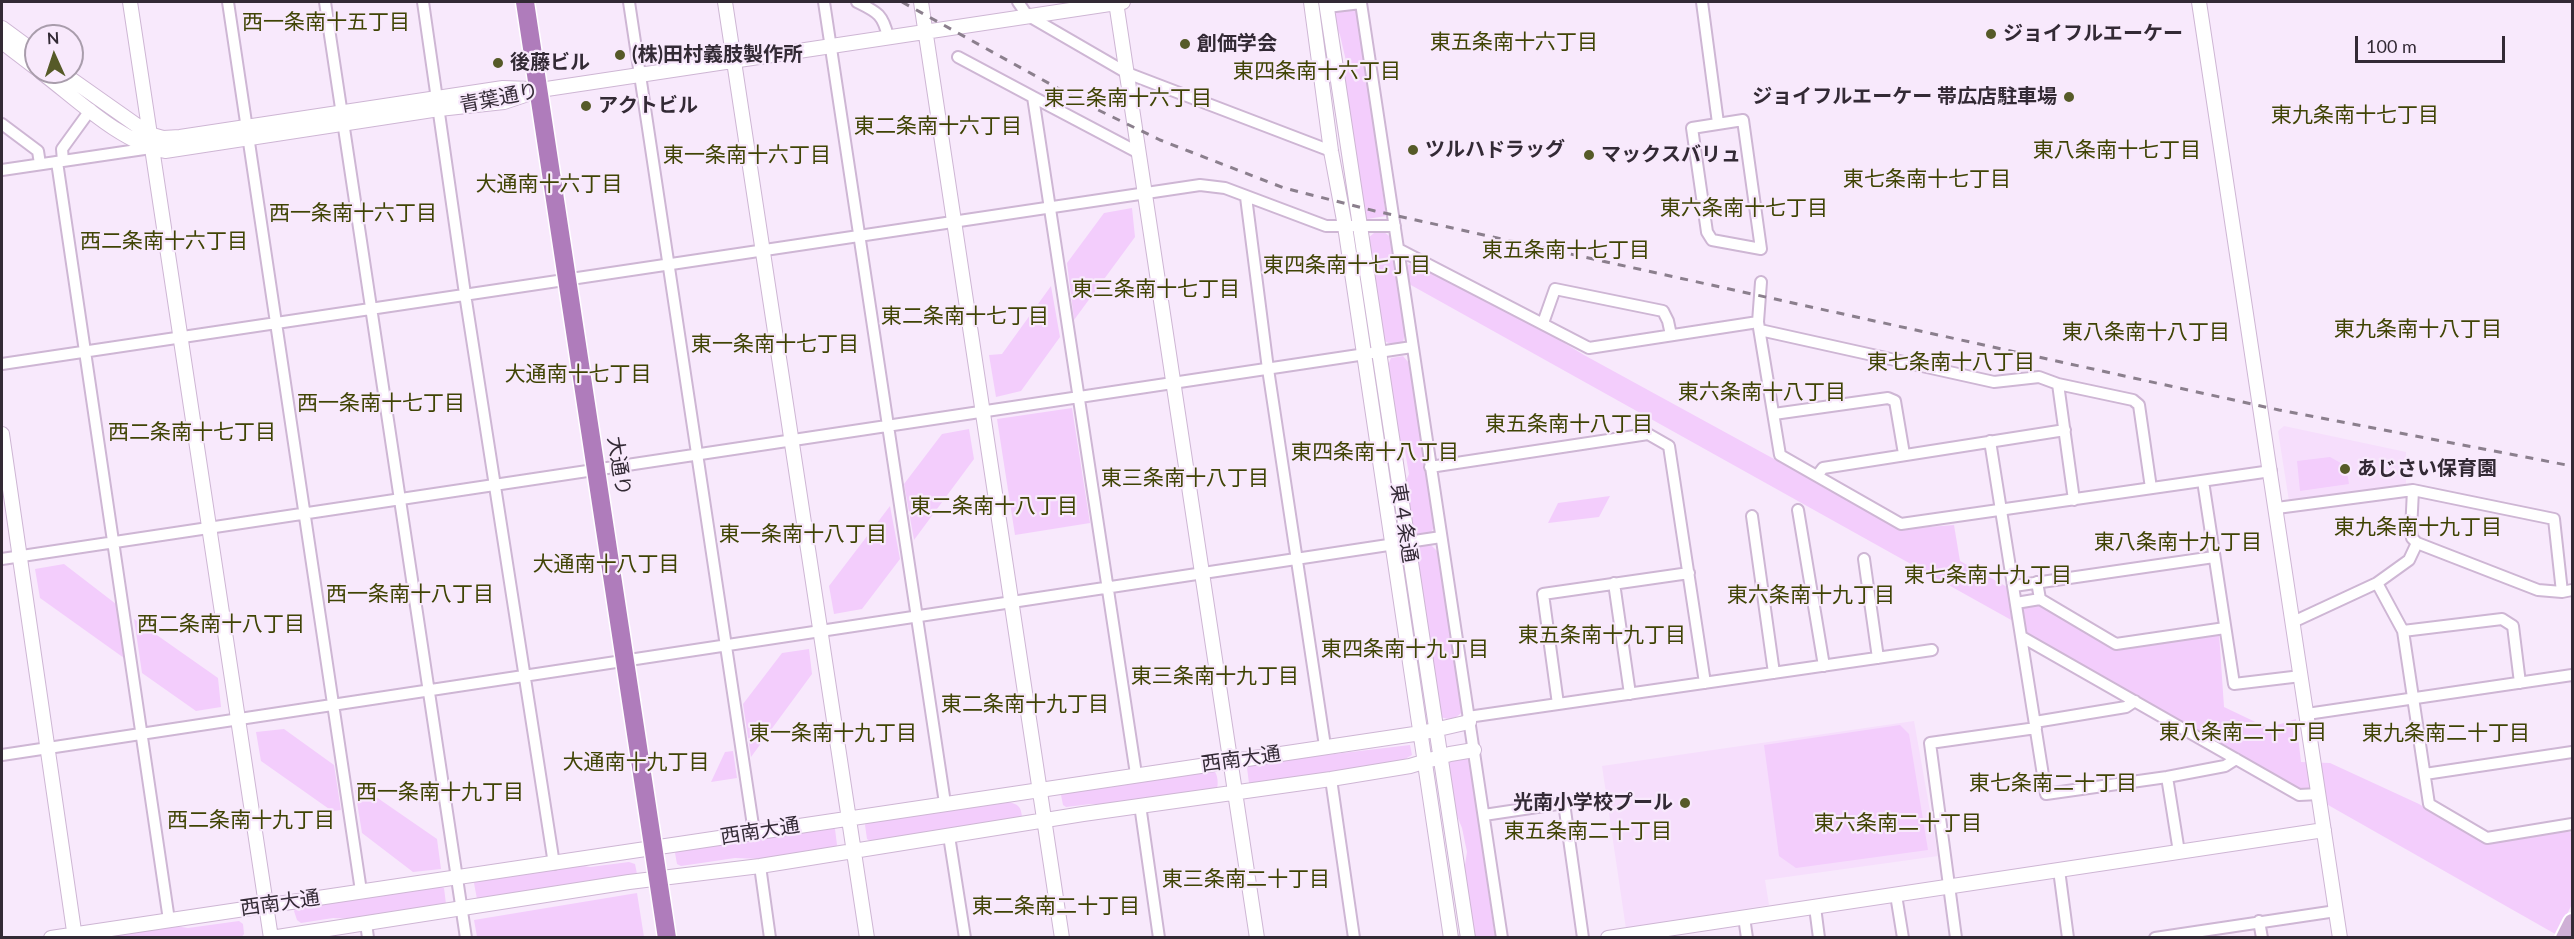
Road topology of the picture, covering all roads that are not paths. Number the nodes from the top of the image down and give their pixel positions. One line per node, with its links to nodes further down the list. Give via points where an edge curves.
1 (130, 2): 39 (street)
2 (228, 2): 38 (street)
3 (325, 2): 35 (street)
4 (423, 2): 33 (street)
5 (525, 2): 31 (highway, 大通り)
6 (629, 2): 28 (street)
7 (725, 2): 26 (street)
8 (824, 2): 23 (street)
9 (857, 2): 20 (street, via 885,21)
10 (921, 2): 19 (street)
11 (1018, 2): 17 (street)
12 (1118, 2): 17 (street, 青葉通り); 27 (street)
13 (1311, 2): 40 (street, 東４条通)
14 (1702, 2): 36 (street)
15 (2199, 2): 83 (street)
16 (1326, 4): 49 (street, 東４条通); 50 (street, via 1361,3)
17 (1027, 15): 19 (street, 青葉通り); 27 (street)
18 (2, 28): 22 (street)
19 (925, 32): 20 (street, 青葉通り); 48 (street)
20 (888, 37): 23 (street, 青葉通り)
21 (2, 42): 25 (street)
22 (24, 44)
23 (831, 45): 26 (street, 青葉通り); 51 (street)
24 (958, 57): 32 (street)
25 (24, 59)
26 (734, 60): 28 (street, 青葉通り); 53 (street)
27 (1127, 73): 40 (street); 41 (street)
28 (639, 74): 31 (street, 青葉通り); 54 (street)
29 (57, 84): 34 (street)
30 (76, 84): 39 (street)
31 (540, 90): 33 (street, 青葉通り, via 504,102); 55 (highway, 大通り)
32 (1033, 97): 41 (street); 47 (street)
33 (438, 104): 35 (street, 青葉通り); 57 (street)
34 (91, 109): 39 (street, via 128,138); 42 (street, via 62,148)
35 (342, 118): 38 (street, 青葉通り); 58 (street)
36 (1718, 123): 36 (street, via 1743,120 1761,249 1712,240 1707,232 1692,128)
37 (2, 124): 43 (street, via 38,151)
38 (247, 132): 39 (street, via 165,151); 59 (street)
39 (150, 141): 42 (street); 63 (street)
40 (1331, 151): 49 (street, 東４条通)
41 (1139, 153): 45 (street)
42 (60, 161): 43 (street); 65 (street)
43 (40, 164): 44 (street)
44 (2, 170)
45 (1145, 192): 46 (street, via 1200,184); 47 (street); 69 (street)
46 (1246, 196): 49 (street, via 1326,226); 68 (street)
47 (1049, 207): 48 (street); 71 (street)
48 (954, 222): 51 (street); 72 (street)
49 (1352, 226): 50 (street); 66 (street, 東４条通)
50 (1395, 226): 52 (street)
51 (860, 236): 53 (street); 74 (street)
52 (1400, 250): 60 (street); 64 (street)
53 (764, 251): 54 (street); 77 (street)
54 (668, 264): 55 (street); 79 (street)
55 (567, 280): 57 (street); 82 (highway, 大通り)
56 (1761, 282): 61 (street)
57 (465, 294): 58 (street); 86 (street)
58 (371, 309): 59 (street); 89 (street)
59 (276, 323): 63 (street); 94 (street)
60 (1543, 323): 62 (street, via 1589,348); 62 (street, via 1556,289 1663,311)
61 (1759, 326): 62 (street); 70 (street, via 1994,382 2039,377); 73 (street)
62 (1671, 334)
63 (180, 337): 65 (street); 96 (street)
64 (1412, 347): 66 (street); 81 (street)
65 (85, 352): 67 (street); 99 (street)
66 (1371, 353): 68 (street); 98 (street, 東４条通); 101 (street, 東４条通)
67 (2, 364)
68 (1268, 369): 69 (street); 104 (street)
69 (1172, 383): 71 (street); 108 (street)
70 (2058, 384): 75 (street); 87 (street, via 2133,400 2139,405)
71 (1078, 397): 72 (street); 113 (street)
72 (983, 411): 74 (street); 116 (street)
73 (1774, 414): 80 (street, via 1888,398 1894,401); 84 (street, via 1780,455)
74 (889, 426): 77 (street); 118 (street)
75 (2065, 430): 78 (street); 90 (street)
76 (2, 434): 102 (street)
77 (792, 441): 79 (street); 122 (street)
78 (1990, 441): 80 (street); 93 (street)
79 (698, 454): 82 (street); 124 (street)
80 (1904, 454): 84 (street, via 1822,468)
81 (1430, 467): 97 (street); 107 (street, via 1648,434 1670,446)
82 (597, 470): 86 (street); 127 (highway, 大通り)
83 (2271, 471): 85 (street); 91 (street)
84 (1817, 476): 93 (street, via 1901,524)
85 (2203, 481): 87 (street); 103 (street)
86 (495, 485): 89 (street); 131 (street)
87 (2151, 488): 90 (street)
88 (2413, 490): 91 (street); 100 (street, via 2411,531); 114 (street, via 2553,519)
89 (401, 499): 94 (street); 135 (street)
90 (2074, 500): 93 (street)
91 (2277, 508): 119 (street)
92 (1798, 510): 128 (street)
93 (2002, 510): 112 (street)
94 (304, 514): 96 (street); 140 (street)
95 (1752, 516): 129 (street)
96 (210, 528): 99 (street); 142 (street)
97 (1441, 537): 98 (street); 143 (street)
98 (1407, 542): 101 (street); 145 (street, 東４条通)
99 (114, 543): 102 (street); 146 (street)
100 (2417, 543): 111 (street, via 2409,560); 114 (street, via 2538,590)
101 (1392, 544): 104 (street); 145 (street, 東４条通)
102 (20, 557): 106 (street); 148 (street)
103 (2214, 557): 109 (street); 120 (street)
104 (1297, 559): 108 (street); 147 (street)
105 (1864, 559): 126 (street)
106 (2, 560)
107 (1689, 573): 110 (street); 133 (street)
108 (1202, 574): 113 (street); 154 (street)
109 (2037, 582): 112 (street); 115 (street)
110 (1614, 583): 136 (street); 139 (street, via 1543,594)
111 (2377, 583): 119 (street); 121 (street)
112 (2014, 586): 117 (street)
113 (1107, 588): 116 (street); 156 (street)
114 (2567, 591)
115 (2040, 600): 117 (street); 120 (street, via 2116,644)
116 (1011, 603): 118 (street); 160 (street)
117 (2016, 603): 123 (street)
118 (916, 617): 122 (street); 163 (street)
119 (2293, 622): 132 (street)
120 (2225, 628): 132 (street, via 2234,684)
121 (2403, 631): 134 (street, via 2502,619 2513,626); 137 (street)
122 (820, 632): 124 (street); 166 (street)
123 (2022, 637): 138 (street); 144 (street)
124 (727, 645): 127 (street); 170 (street)
125 (1932, 650): 126 (street)
126 (1878, 658): 128 (street)
127 (626, 661): 131 (street); 172 (highway, 大通り)
128 (1824, 666): 129 (street)
129 (1774, 673): 133 (street)
130 (2572, 675): 134 (street)
131 (524, 676): 135 (street); 175 (street)
132 (2301, 676): 141 (street)
133 (1705, 683): 136 (street)
134 (2520, 683): 137 (street)
135 (429, 690): 140 (street); 178 (street)
136 (1630, 694): 139 (street)
137 (2413, 699): 141 (street); 157 (street)
138 (2135, 701): 144 (street); 153 (street)
139 (1558, 704): 143 (street)
140 (334, 705): 142 (street); 181 (street)
141 (2307, 714): 162 (street)
142 (238, 719): 146 (street); 183 (street)
143 (1469, 720): 145 (street, 西南大通); 149 (street)
144 (2035, 725): 158 (street, via 2046,794); 180 (street, via 1930,743)
145 (1428, 731): 147 (street, 西南大通); 152 (street, 東４条通); 155 (street, 東４条通)
146 (142, 734): 148 (street); 188 (street)
147 (1325, 746): 154 (street, 西南大通)
148 (48, 748): 151 (street); 194 (street)
149 (1474, 750): 152 (street, 西南大通); 165 (street)
150 (2572, 752): 157 (street)
151 (2, 755)
152 (1439, 756): 155 (street, 西南大通); 207 (street, 東４条通)
153 (2236, 759): 158 (street, via 2225,766); 162 (street, via 2299,795)
154 (1231, 761): 156 (street, 西南大通); 161 (street)
155 (1425, 762): 159 (street, 西南大通); 206 (street, 東４条通)
156 (1136, 774): 160 (street, 西南大通)
157 (2425, 774): 168 (street, via 2429,804 2487,838)
158 (2167, 777): 174 (street)
159 (1331, 779): 161 (street, 西南大通); 205 (street)
160 (1040, 790): 163 (street, 西南大通); 167 (street)
161 (1235, 792): 164 (street, 西南大通); 204 (street)
162 (2319, 794): 169 (street)
163 (945, 803): 166 (street, 西南大通)
164 (1140, 805): 167 (street, 西南大通); 203 (street)
165 (1484, 815): 208 (street); 209 (street, via 1564,803)
166 (849, 818): 170 (street, 西南大通); 173 (street)
167 (1045, 821): 171 (street, 西南大通); 202 (street)
168 (2572, 824)
169 (2324, 830): 174 (street); 186 (street)
170 (754, 832): 172 (street, 西南大通)
171 (949, 836): 173 (street, 西南大通); 201 (street)
172 (653, 849): 175 (street, 西南大通); 179 (highway, 大通り)
173 (854, 851): 176 (street, 西南大通); 200 (street)
174 (2179, 852): 177 (street)
175 (554, 864): 178 (street, 西南大通)
176 (760, 866): 179 (street, 西南大通); 199 (street)
177 (2059, 870): 180 (street); 215 (street)
178 (457, 877): 181 (street, 西南大通); 185 (street)
179 (658, 878): 185 (street, 西南大通); 198 (highway, 大通り)
180 (1948, 887): 182 (street); 214 (street)
181 (361, 891): 183 (street, 西南大通)
182 (1896, 895): 184 (street); 213 (street)
183 (267, 906): 188 (street, 西南大通); 196 (street)
184 (1815, 907): 187 (street); 212 (street)
185 (462, 909): 191 (street, 西南大通); 197 (street)
186 (2336, 911): 189 (street); 218 (street)
187 (1744, 917): 192 (street); 211 (street)
188 (169, 920): 194 (street, 西南大通)
189 (2259, 921): 193 (street); 217 (street)
190 (2572, 922): 219 (main road)
191 (367, 930): 196 (street, 西南大通)
192 (1664, 933): 210 (street)
193 (2182, 935): 216 (street)
194 (75, 936): 195 (street, 西南大通)
195 (51, 938)
196 (271, 938)
197 (466, 938)
198 (667, 938)
199 (770, 938)
200 (867, 938)
201 (964, 938)
202 (1062, 938)
203 (1159, 938)
204 (1257, 938)
205 (1354, 938)
206 (1451, 938)
207 (1468, 938)
208 (1502, 938)
209 (1583, 938)
210 (1608, 938)
211 (1747, 938)
212 (1819, 938)
213 (1903, 938)
214 (1956, 938)
215 (2068, 938)
216 (2155, 938)
217 (2262, 938)
218 (2340, 938)
219 (2564, 938)

